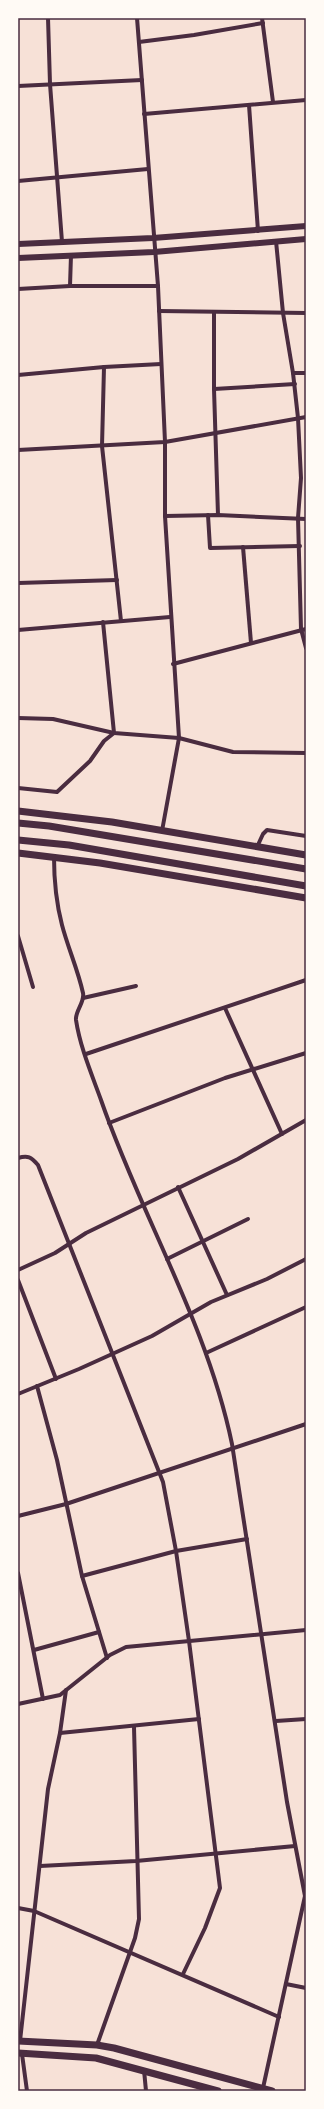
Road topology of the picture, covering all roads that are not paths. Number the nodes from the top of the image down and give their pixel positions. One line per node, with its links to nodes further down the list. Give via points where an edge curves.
1 (48, 18): 6 (street)
2 (137, 18): 4 (street)
3 (263, 20): 4 (street, via 194,35); 9 (street)
4 (139, 42): 5 (street)
5 (142, 80): 6 (street); 11 (street)
6 (50, 84): 7 (street); 13 (street)
7 (18, 86)
8 (306, 100): 9 (street)
9 (273, 102): 10 (street)
10 (249, 105): 11 (street); 16 (street)
11 (144, 114): 12 (street)
12 (148, 169): 13 (street); 17 (street)
13 (57, 178): 14 (street); 20 (street)
14 (18, 181)
15 (306, 226): 16 (main road)
16 (258, 231): 17 (main road)
17 (153, 238): 20 (main road); 22 (street)
18 (306, 238): 19 (main road)
19 (276, 241): 22 (main road); 30 (street)
20 (62, 242): 21 (main road)
21 (18, 244)
22 (154, 252): 23 (main road); 26 (street)
23 (71, 255): 24 (main road); 25 (street)
24 (18, 258)
25 (70, 286): 26 (street); 27 (street)
26 (158, 286): 28 (street)
27 (18, 289)
28 (159, 311): 29 (street); 32 (street)
29 (214, 312): 30 (street); 38 (street)
30 (283, 313): 31 (street); 34 (street)
31 (306, 313)
32 (161, 364): 33 (street); 42 (street)
33 (104, 367): 36 (street); 43 (street)
34 (293, 373): 35 (street); 37 (street)
35 (306, 373)
36 (18, 375)
37 (295, 384): 38 (street); 40 (street)
38 (214, 389): 41 (street)
39 (306, 417): 40 (street)
40 (298, 418): 41 (street); 45 (street)
41 (216, 432): 42 (street); 48 (street)
42 (165, 442): 43 (street); 49 (street)
43 (102, 446): 44 (street); 54 (street)
44 (18, 450)
45 (301, 478): 46 (street); 50 (street)
46 (306, 478)
47 (208, 515): 48 (street); 49 (street); 53 (street, via 210,548)
48 (218, 515): 50 (street)
49 (165, 516): 56 (street)
50 (298, 518): 51 (street); 52 (street)
51 (306, 519)
52 (300, 546): 53 (street); 60 (street)
53 (243, 547): 62 (street)
54 (117, 580): 55 (street); 57 (street)
55 (18, 583)
56 (170, 617): 57 (street); 64 (street)
57 (121, 621): 58 (street)
58 (103, 622): 61 (street); 66 (street)
59 (306, 628): 60 (street)
60 (301, 629): 62 (street); 63 (street)
61 (18, 630)
62 (251, 643): 64 (street)
63 (306, 648)
64 (173, 664): 67 (street)
65 (18, 718): 66 (street, via 53,719)
66 (114, 733): 67 (street); 69 (street, via 104,741 90,761 57,792)
67 (179, 738): 68 (street, via 233,752); 72 (street)
68 (306, 753)
69 (18, 788)
70 (18, 811): 72 (main road, via 112,822)
71 (18, 823): 79 (main road)
72 (162, 831): 75 (main road)
73 (306, 836): 75 (street, via 267,830)
74 (18, 840): 80 (main road, via 69,845)
75 (257, 847): 77 (main road)
76 (18, 853): 78 (main road)
77 (306, 855)
78 (54, 857): 81 (main road); 86 (street, via 54,889)
79 (306, 868)
80 (306, 886)
81 (306, 898)
82 (18, 936): 85 (street)
83 (306, 980): 87 (street)
84 (136, 986): 86 (street)
85 (33, 987)
86 (83, 998): 89 (street, via 76,1019)
87 (225, 1008): 89 (street); 90 (street)
88 (306, 1053): 90 (street)
89 (86, 1054): 92 (street)
90 (253, 1070): 92 (street, via 186,1092); 93 (street)
91 (306, 1120): 93 (street)
92 (109, 1123): 96 (street, via 117,1147)
93 (282, 1134): 95 (street)
94 (18, 1158): 99 (street, via 32,1158 38,1165)
95 (178, 1187): 96 (street); 98 (street)
96 (144, 1205): 99 (street, via 86,1233); 100 (street)
97 (248, 1219): 98 (street)
98 (203, 1242): 100 (street); 104 (street)
99 (70, 1244): 102 (street, via 55,1254); 108 (street)
100 (167, 1258): 106 (street)
101 (306, 1259): 104 (street, via 267,1279)
102 (18, 1270)
103 (18, 1280): 109 (street)
104 (227, 1295): 106 (street)
105 (306, 1307): 107 (street)
106 (190, 1312): 107 (street); 108 (street, via 152,1336)
107 (206, 1353): 113 (street, via 224,1406)
108 (112, 1354): 109 (street); 114 (street)
109 (56, 1378): 110 (street)
110 (37, 1386): 111 (street); 115 (street)
111 (18, 1394)
112 (306, 1424): 113 (street)
113 (233, 1450): 114 (street); 117 (street)
114 (160, 1472): 115 (street); 118 (street)
115 (66, 1504): 116 (street); 120 (street)
116 (18, 1516)
117 (247, 1539): 118 (street); 123 (street)
118 (176, 1550): 120 (street); 124 (street)
119 (18, 1573): 125 (street)
120 (82, 1576): 122 (street)
121 (306, 1630): 123 (street)
122 (99, 1632): 125 (street); 126 (street)
123 (262, 1633): 124 (street); 132 (street)
124 (189, 1641): 126 (street, via 126,1647); 130 (street)
125 (34, 1650): 128 (street)
126 (107, 1658): 127 (street)
127 (66, 1690): 128 (street, via 60,1695); 134 (street)
128 (43, 1699): 129 (street)
129 (18, 1704)
130 (199, 1719): 133 (street); 136 (street)
131 (306, 1719): 132 (street)
132 (276, 1721): 135 (street)
133 (134, 1727): 134 (street); 137 (street)
134 (60, 1733): 138 (street, via 48,1789)
135 (295, 1846): 136 (street); 139 (street)
136 (215, 1853): 137 (street); 143 (street, via 220,1888 206,1928)
137 (136, 1861): 138 (street); 142 (street, via 139,1919)
138 (40, 1866): 141 (street)
139 (305, 1895): 144 (street)
140 (18, 1908): 141 (street)
141 (34, 1911): 142 (street); 147 (street)
142 (130, 1951): 143 (street); 148 (street)
143 (183, 1974): 146 (street, via 240,2002)
144 (286, 1984): 145 (street); 146 (street)
145 (306, 1988)
146 (279, 2017): 151 (street)
147 (19, 2041): 148 (main road)
148 (97, 2044): 151 (main road)
149 (20, 2054): 150 (main road, via 96,2058); 152 (street)
150 (144, 2070): 153 (street); 154 (main road)
151 (263, 2088): 155 (main road)
152 (27, 2091)
153 (146, 2091)
154 (218, 2091)
155 (272, 2091)

